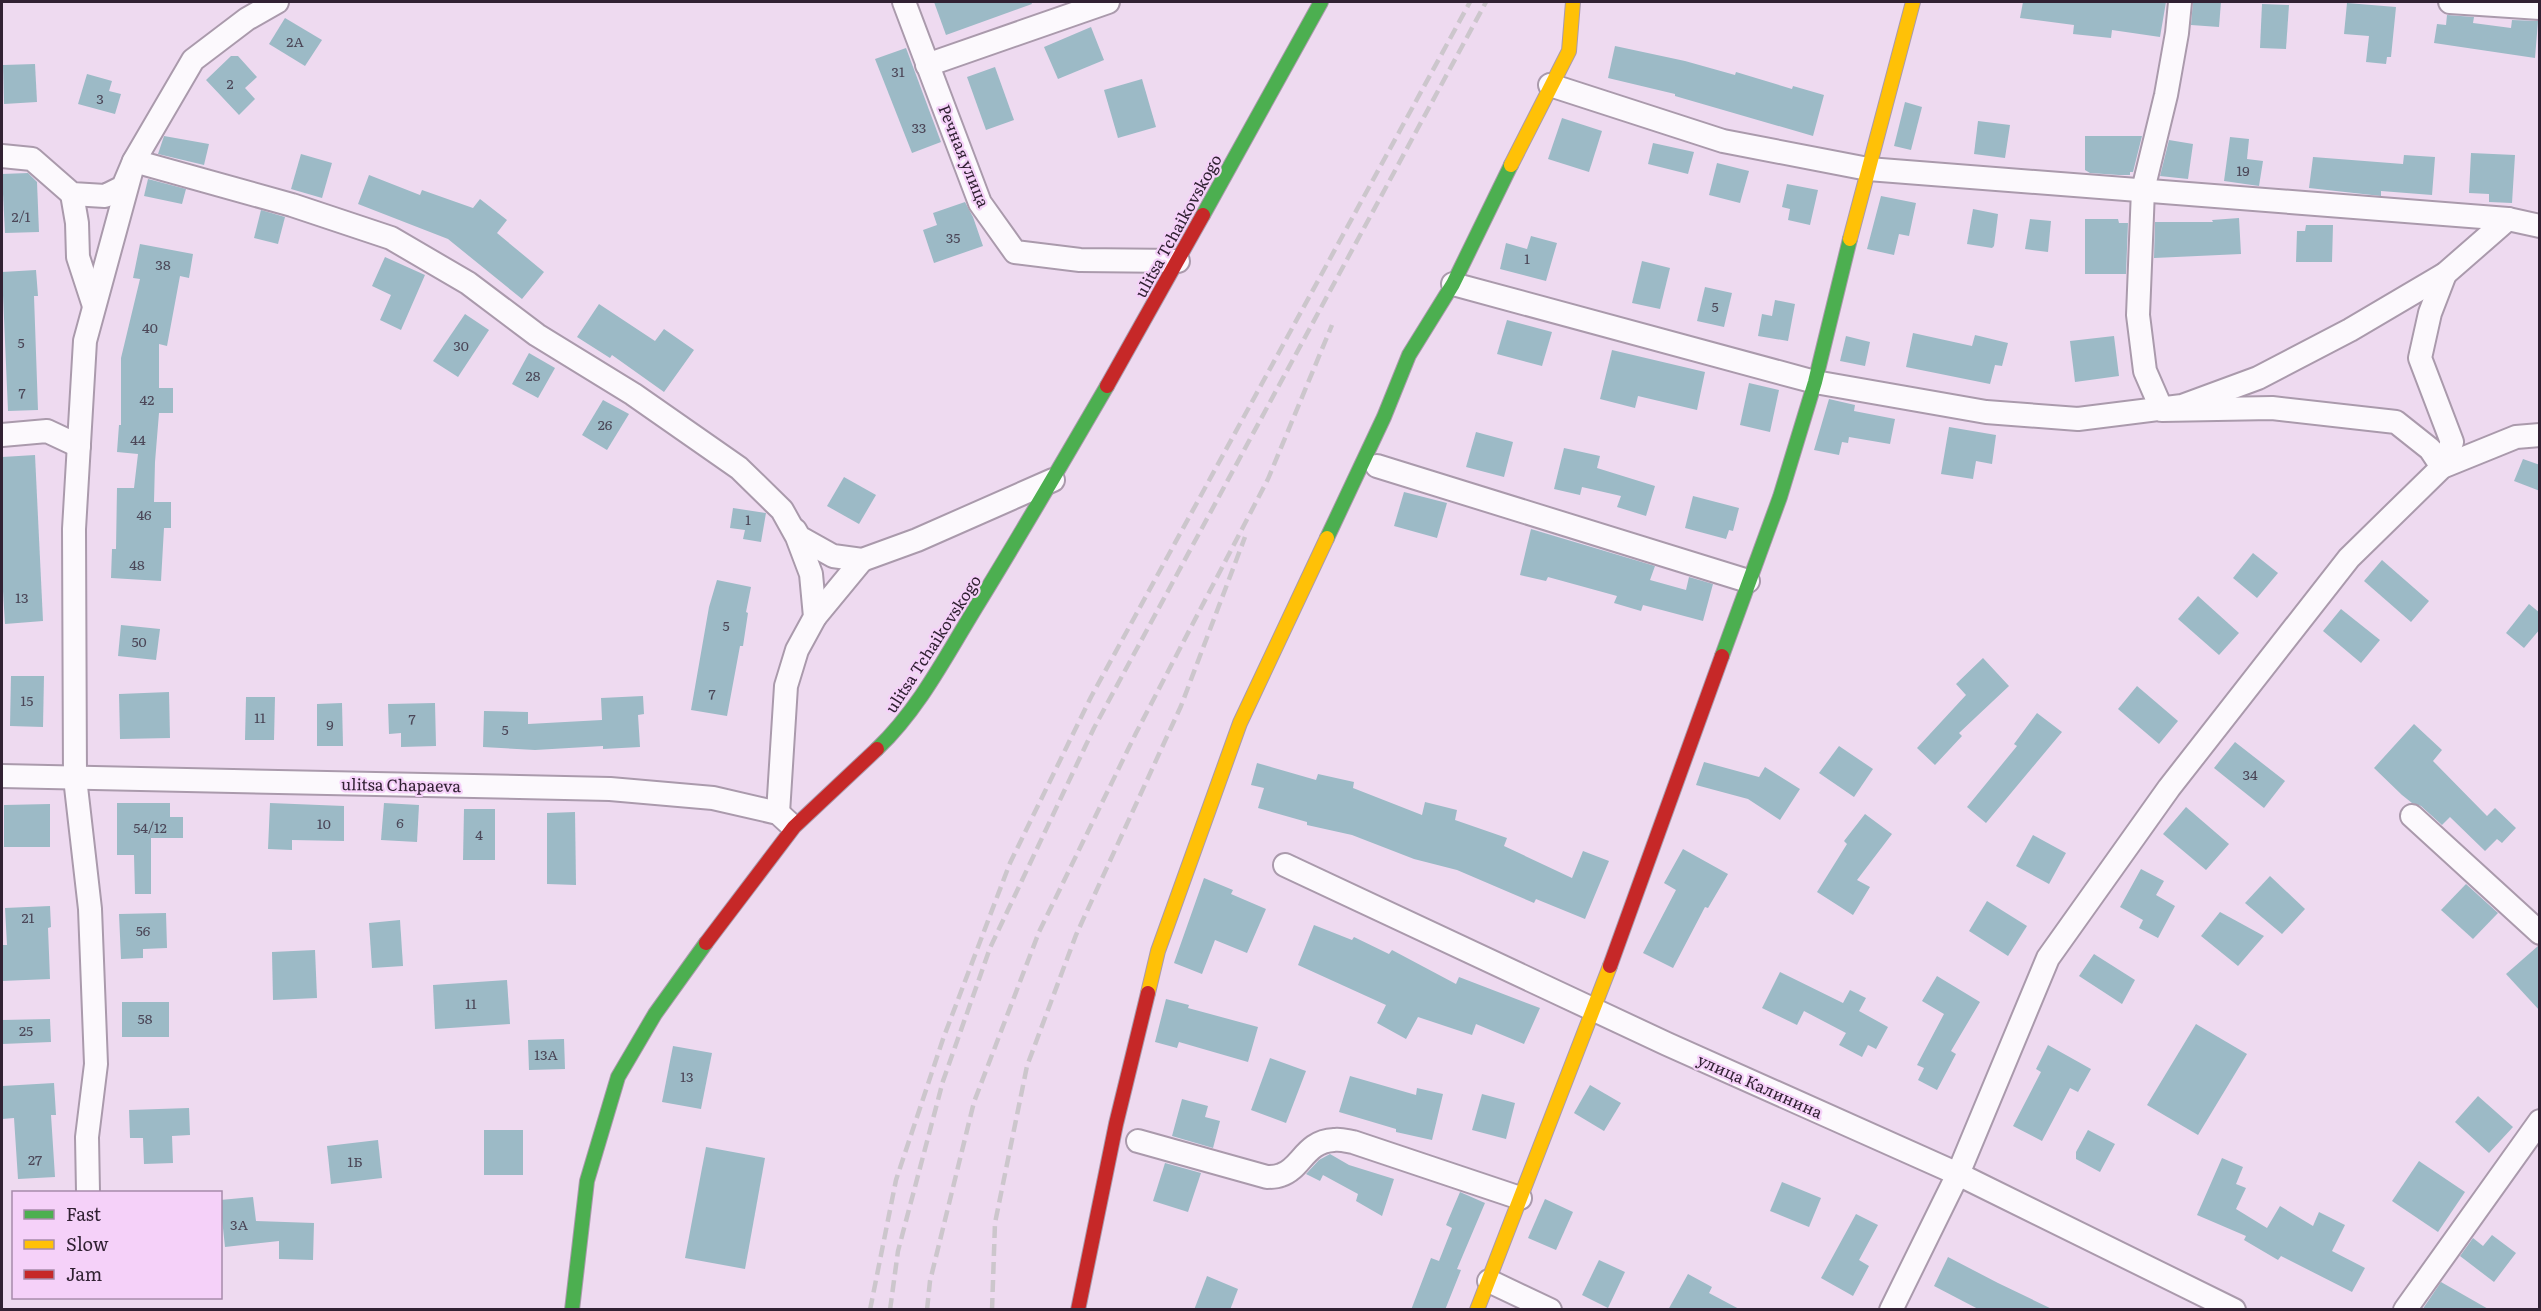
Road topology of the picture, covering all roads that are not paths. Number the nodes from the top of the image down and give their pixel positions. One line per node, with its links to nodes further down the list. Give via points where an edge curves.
1 (277, 2): 13 (street, via 247,19 193,60)
2 (904, 2): 10 (street, Речная улица)
3 (1108, 2): 10 (street)
4 (1321, 2): 19 (street, ulitsa Tchaikovskogo)
5 (1573, 2): 11 (street, via 1569,51)
6 (1912, 2): 14 (street)
7 (2180, 2): 15 (street, via 2166,94)
8 (2450, 2): 9 (street)
9 (2540, 8)
10 (927, 65): 19 (street, Речная улица, via 980,203 1015,252 1080,260)
11 (1550, 85): 14 (street, via 1723,141); 21 (street)
12 (2, 156): 16 (street, via 32,159)
13 (134, 161): 16 (street, via 123,187 105,196); 22 (street); 31 (street, via 292,205 391,238 468,283 537,335 633,394 739,468)
14 (1868, 169): 15 (street); 23 (street)
15 (2143, 190): 17 (street); 24 (street, via 2138,315 2145,371)
16 (72, 194): 22 (street, via 78,257)
17 (2508, 219): 18 (street); 20 (street)
18 (2540, 226)
19 (1178, 261): 30 (street, ulitsa Tchaikovskogo)
20 (2445, 274): 24 (street, via 2258,378); 29 (street, via 2430,313 2420,358 2452,442)
21 (1453, 284): 23 (street); 49 (street, via 1409,355 1384,417 1240,723 1158,951 1116,1124)
22 (94, 306): 27 (street, via 85,341)
23 (1815, 382): 24 (street, via 1986,412 2078,419); 33 (street, via 1780,497)
24 (2162, 410): 29 (street, via 2272,408 2396,422 2430,449)
25 (2, 435): 27 (street, via 47,431)
26 (2540, 435): 29 (street, via 2516,437)
27 (79, 446): 36 (street, via 74,529)
28 (1377, 466): 33 (street)
29 (2442, 466): 44 (street, via 2349,558 2169,788 2048,958)
30 (1053, 480): 32 (street); 38 (street, ulitsa Tchaikovskogo, via 925,693 895,732)
31 (782, 510): 32 (street, via 800,537 833,556); 34 (street, via 811,574)
32 (862, 560): 34 (street)
33 (1748, 581): 41 (street)
34 (815, 617): 38 (street, via 797,650 786,686)
35 (2, 776): 36 (street, ulitsa Chapaeva)
36 (75, 778): 38 (street, ulitsa Chapaeva, via 610,789 713,798); 45 (street, via 90,909 96,1064 87,1137)
37 (2412, 816): 40 (street)
38 (786, 820): 48 (street, ulitsa Tchaikovskogo, via 746,888 655,1014 618,1077 587,1181)
39 (1285, 865): 41 (street, улица Калинина)
40 (2540, 933)
41 (1594, 1010): 44 (street, улица Калинина); 46 (street)
42 (2540, 1121): 54 (street)
43 (1138, 1141): 46 (street, via 1267,1177 1282,1175 1305,1153 1333,1139 1353,1142)
44 (1959, 1174): 52 (street); 53 (street, улица Калинина)
45 (88, 1191)
46 (1520, 1198): 47 (street)
47 (1489, 1281): 50 (street); 51 (street)
48 (572, 1310)
49 (1078, 1310)
50 (1477, 1310)
51 (1550, 1310)
52 (1892, 1310)
53 (2234, 1310)
54 (2405, 1310)

